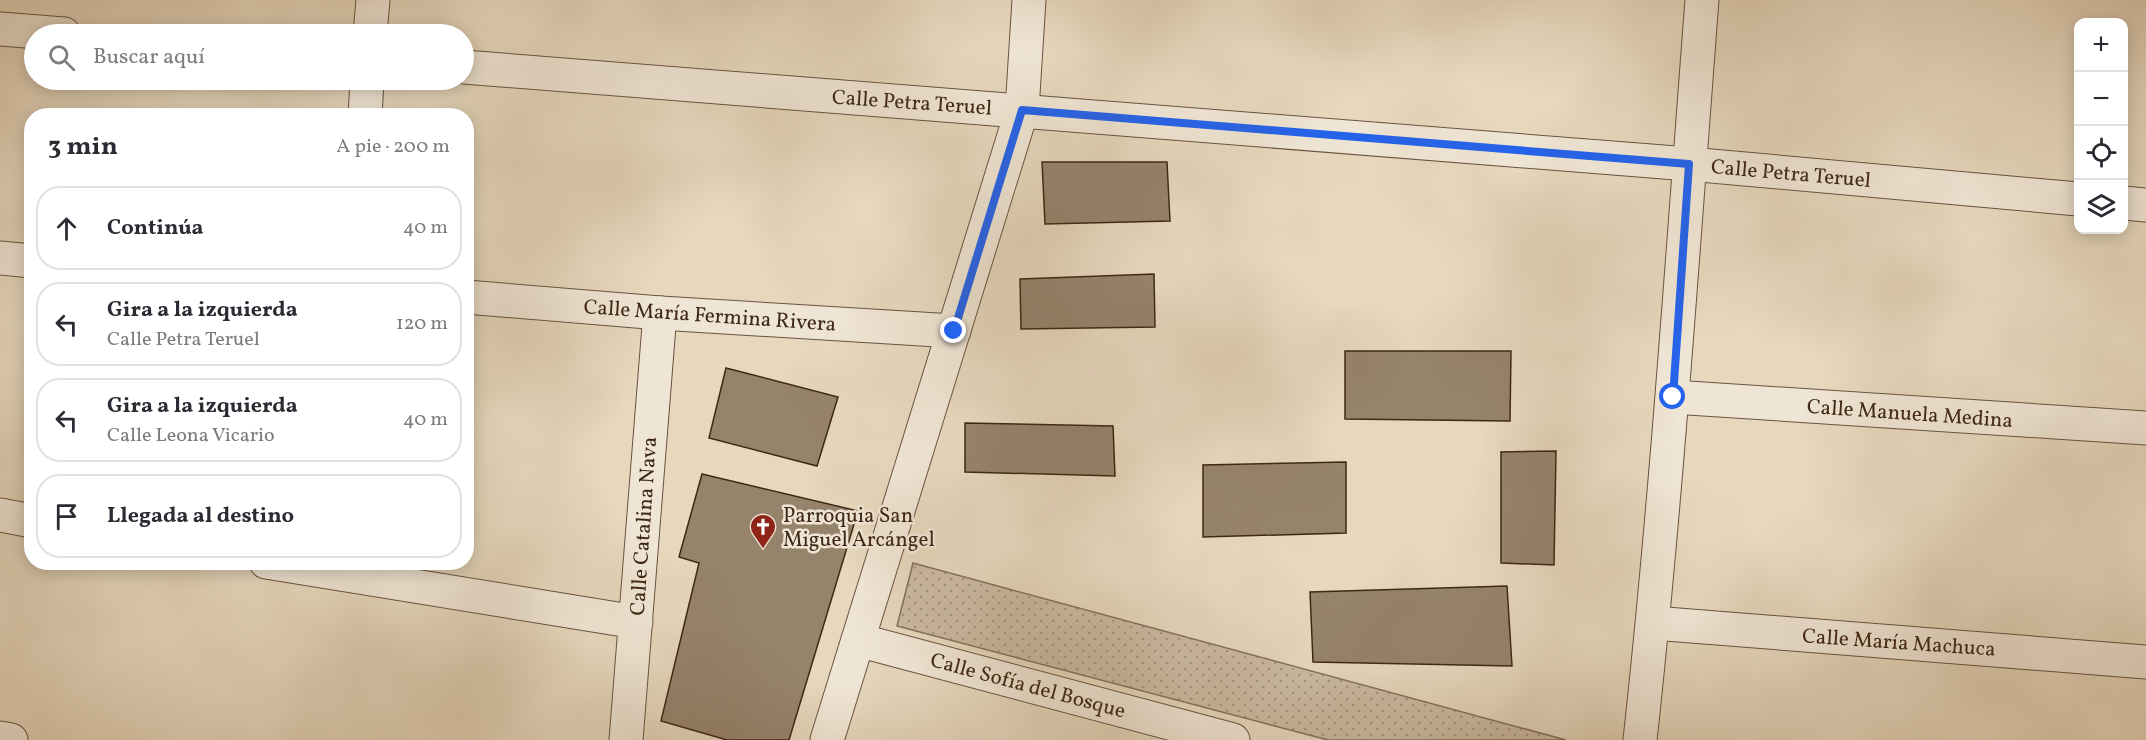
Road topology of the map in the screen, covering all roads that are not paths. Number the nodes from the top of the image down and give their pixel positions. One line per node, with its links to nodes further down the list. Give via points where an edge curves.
1 (373, 0): 4 (street)
2 (1029, 0): 10 (street)
3 (1702, 0): 11 (street)
4 (371, 24)
5 (0, 29): 6 (street)
6 (24, 31)
7 (474, 68): 10 (street, Calle Petra Teruel)
8 (366, 90): 9 (street)
9 (365, 108)
10 (1022, 110): 11 (street, Calle Petra Teruel); 19 (street)
11 (1689, 164): 12 (street, Calle Petra Teruel); 20 (street)
12 (2074, 199)
13 (2128, 203): 14 (street)
14 (2146, 205)
15 (0, 258): 16 (street)
16 (24, 260)
17 (474, 298): 18 (street, Calle María Fermina Rivera)
18 (660, 312): 19 (street, Calle María Fermina Rivera); 25 (street, Calle Catalina Nava)
19 (954, 331): 27 (street)
20 (1673, 397): 21 (street, Calle Manuela Medina); 26 (street)
21 (2146, 428)
22 (0, 515): 23 (street)
23 (24, 519)
24 (342, 570): 25 (street)
25 (636, 622): 31 (street, Calle Catalina Nava)
26 (1653, 623): 28 (street, Calle María Machuca); 34 (street)
27 (858, 640): 32 (street); 33 (street, Calle Sofía del Bosque)
28 (2146, 662)
29 (0, 738): 30 (street)
30 (11, 740)
31 (626, 740)
32 (826, 740)
33 (1233, 740)
34 (1640, 740)

